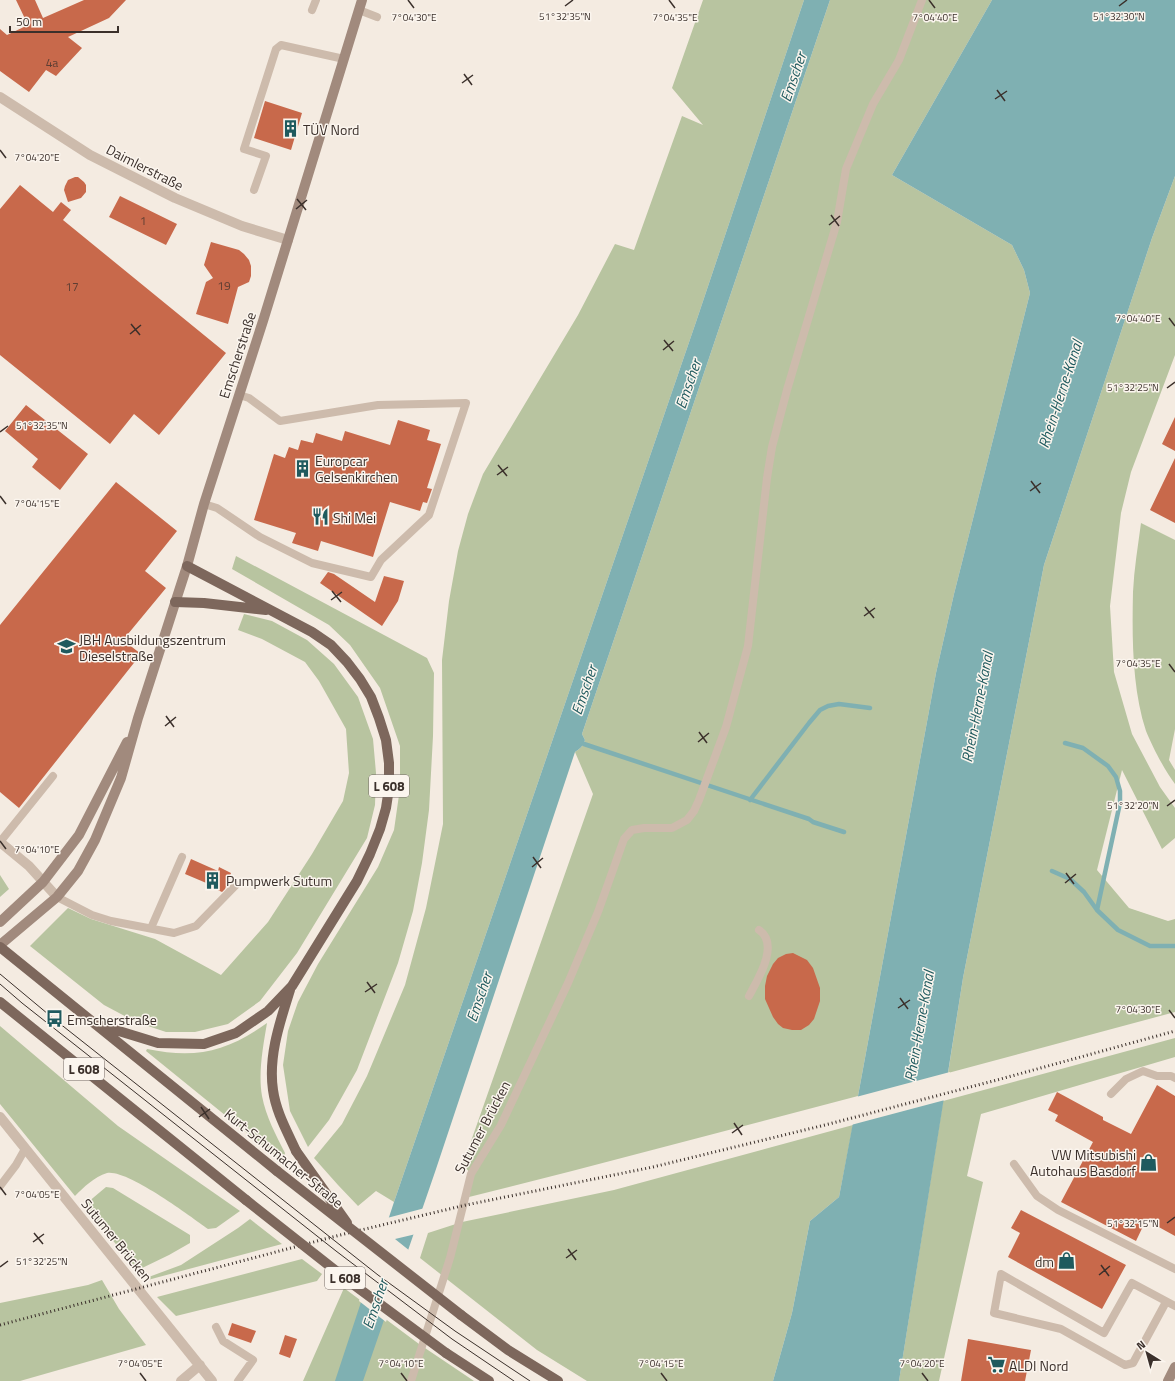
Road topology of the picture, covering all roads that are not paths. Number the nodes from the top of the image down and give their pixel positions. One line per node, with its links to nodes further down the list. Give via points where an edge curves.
1 (316, 0): 4 (lane)
2 (362, 0): 5 (street, Emscherstraße)
3 (922, 0): 47 (lane, Sutumer Brücken, via 899,60 873,104 846,170 837,222 772,447 748,646 726,727 699,800 687,820 672,828 632,830 624,840 568,984 501,1126 471,1174 450,1258)
4 (312, 10)
5 (359, 10): 6 (lane); 7 (street, Emscherstraße)
6 (377, 17)
7 (344, 59): 9 (lane, via 280,46 276,49 244,148 266,156); 10 (street, Emscherstraße)
8 (1, 100): 10 (street, Daimlerstraße, via 90,155 175,198 242,226)
9 (254, 190)
10 (288, 240): 11 (street, Emscherstraße)
11 (240, 395): 12 (street, Emscherstraße); 12 (lane, via 249,398 280,421 378,405 466,403 430,515 380,560 371,577 312,563 260,537 217,508)
12 (204, 504): 13 (street, Emscherstraße)
13 (187, 566): 14 (street, Emscherstraße); 15 (main road, L 608)
14 (175, 602): 15 (main road, L 608); 16 (street, Emscherstraße)
15 (272, 610): 27 (main road, L 608, via 312,632 347,662 371,697 386,740 389,763 386,808 370,854 357,881)
16 (138, 718): 20 (street, Emscherstraße, via 79,835); 22 (street, Emscherstraße, via 121,778 95,840 78,870)
17 (54, 776): 18 (lane)
18 (0, 842): 20 (street, via 29,866)
19 (182, 857): 24 (lane)
20 (43, 882): 22 (street); 23 (street, Emscherstraße)
21 (236, 884): 24 (lane, via 196,926 174,932)
22 (57, 897): 24 (lane, via 92,915); 26 (street, Emscherstraße)
23 (0, 922)
24 (151, 928)
25 (759, 930): 28 (lane, via 765,934 768,953)
26 (0, 946): 30 (main road, Kurt-Schumacher-Straße / L 608)
27 (292, 986): 30 (main road, L 608, via 268,1011 236,1034 204,1044 158,1043); 37 (main road, L 608, bridge, via 274,1050 273,1091 281,1118 296,1151)
28 (749, 996)
29 (0, 1002): 48 (main road, L 608, bridge, via 350,1282 446,1353)
30 (96, 1024): 37 (main road, Kurt-Schumacher-Straße / L 608, bridge)
31 (1175, 1078): 32 (lane, via 1143,1071 1126,1079)
32 (1112, 1094)
33 (0, 1117): 34 (street, Sutumer Brücken)
34 (25, 1149): 36 (lane, via 16,1166); 42 (street, Sutumer Brücken)
35 (1014, 1164): 38 (lane, via 1037,1196 1058,1210)
36 (0, 1186)
37 (354, 1232): 49 (main road, Kurt-Schumacher-Straße / L 608, bridge, via 508,1350)
38 (1175, 1269)
39 (1166, 1302): 39 (lane, via 1133,1363 1125,1365 1061,1329 994,1313 1001,1274 1104,1334 1132,1283); 40 (lane)
40 (1175, 1306)
41 (216, 1327): 46 (lane, via 223,1341 253,1360)
42 (200, 1365): 44 (street); 45 (street, Sutumer Brücken)
43 (1175, 1367): 50 (street)
44 (181, 1381)
45 (212, 1381)
46 (238, 1381)
47 (411, 1381)
48 (489, 1381)
49 (558, 1381)
50 (1168, 1381)

